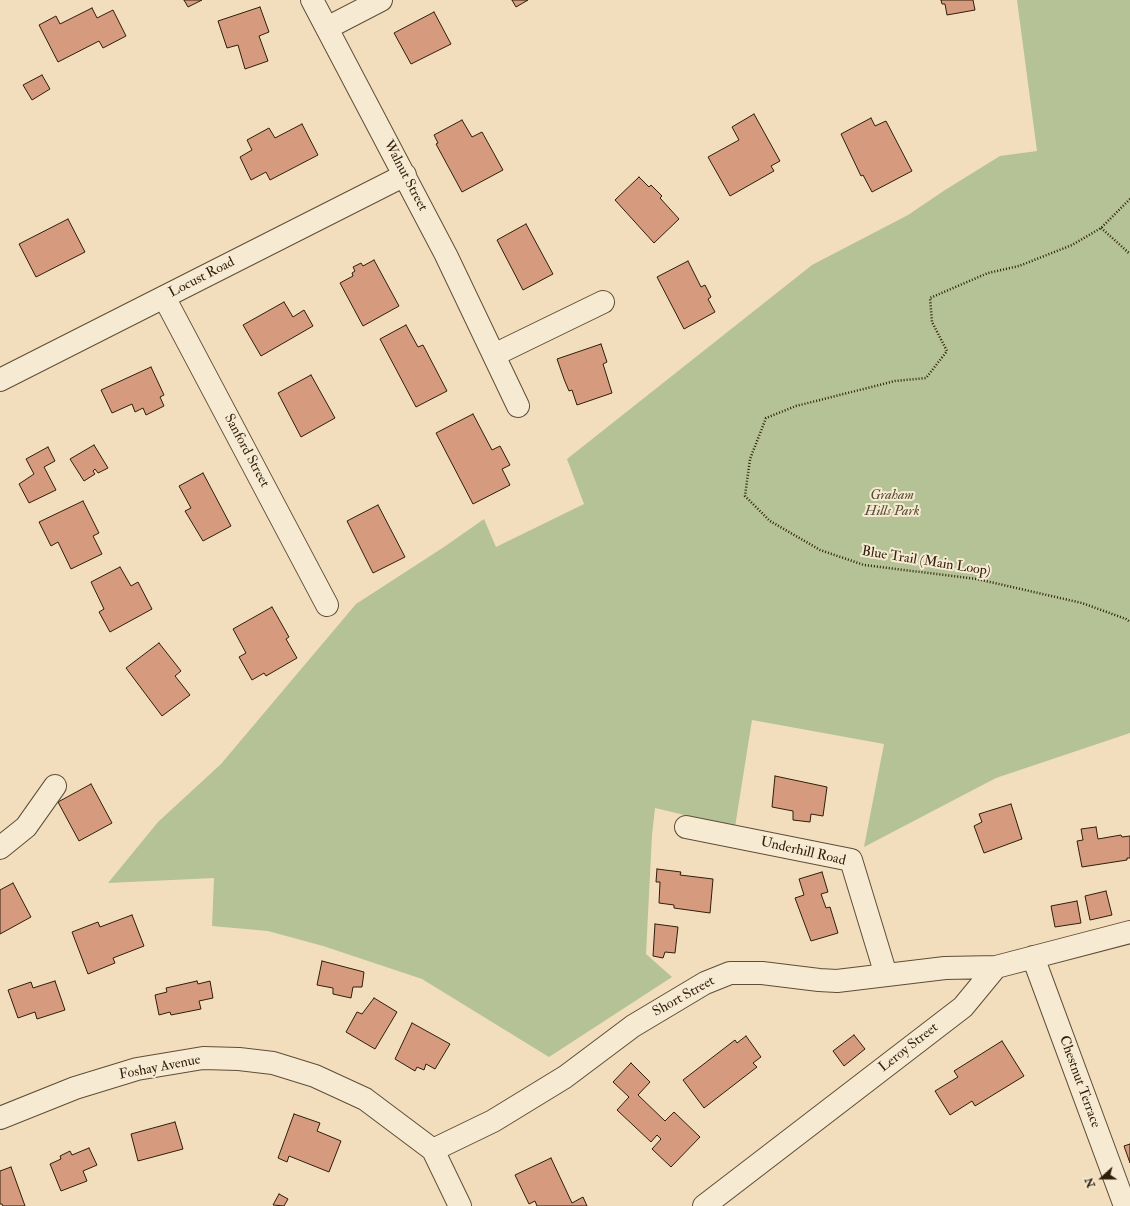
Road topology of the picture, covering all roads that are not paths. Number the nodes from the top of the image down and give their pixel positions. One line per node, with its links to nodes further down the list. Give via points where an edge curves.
1 (312, 0): 3 (street, Walnut Street)
2 (381, 0): 3 (street)
3 (327, 28): 4 (street, Walnut Street)
4 (405, 175): 5 (street, Locust Road); 7 (street, Walnut Street)
5 (164, 297): 8 (street, Locust Road); 10 (street, Sanford Street)
6 (603, 302): 7 (street)
7 (494, 355): 9 (street, Walnut Street)
8 (0, 380)
9 (518, 406)
10 (327, 605)
11 (55, 786): 13 (street, via 26,827)
12 (686, 827): 17 (street, Underhill Road, via 850,860)
13 (0, 848)
14 (1130, 932): 15 (street)
15 (1033, 957): 16 (street); 22 (street, Chestnut Terrace)
16 (996, 967): 17 (street, Short Street, via 945,968); 21 (street, Leroy Street, via 963,1007)
17 (886, 975): 19 (street, Short Street, via 836,981 762,973 730,973 711,981 633,1026 565,1077 493,1121)
18 (0, 1118): 19 (street, Foshay Avenue, via 75,1088 137,1069 203,1058 239,1059 273,1063 315,1076 365,1099)
19 (433, 1150): 20 (street, Foshay Avenue)
20 (460, 1206)
21 (704, 1206)
22 (1125, 1206)

